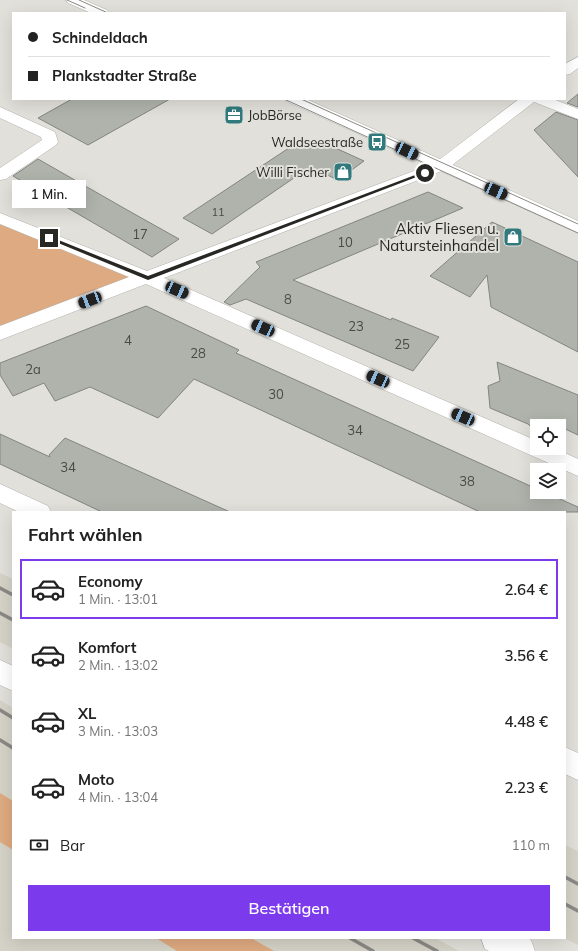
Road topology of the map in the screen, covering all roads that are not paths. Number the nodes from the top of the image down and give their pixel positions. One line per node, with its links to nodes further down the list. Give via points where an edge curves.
1 (73, 0): 2 (street)
2 (100, 12)
3 (578, 61): 4 (street)
4 (566, 70)
5 (295, 100): 10 (street)
6 (528, 100): 10 (street)
7 (542, 100): 9 (street)
8 (0, 112): 11 (street, via 49,135 50,142)
9 (578, 114)
10 (441, 166): 13 (street); 14 (street)
11 (0, 175)
12 (0, 218): 14 (street)
13 (578, 228)
14 (148, 278): 15 (street); 16 (street)
15 (0, 333)
16 (578, 468)
17 (0, 493): 18 (street)
18 (38, 511)
19 (0, 672): 20 (street)
20 (12, 678)
21 (566, 761): 22 (street)
22 (578, 767)
23 (498, 939): 24 (street)
24 (520, 951)

